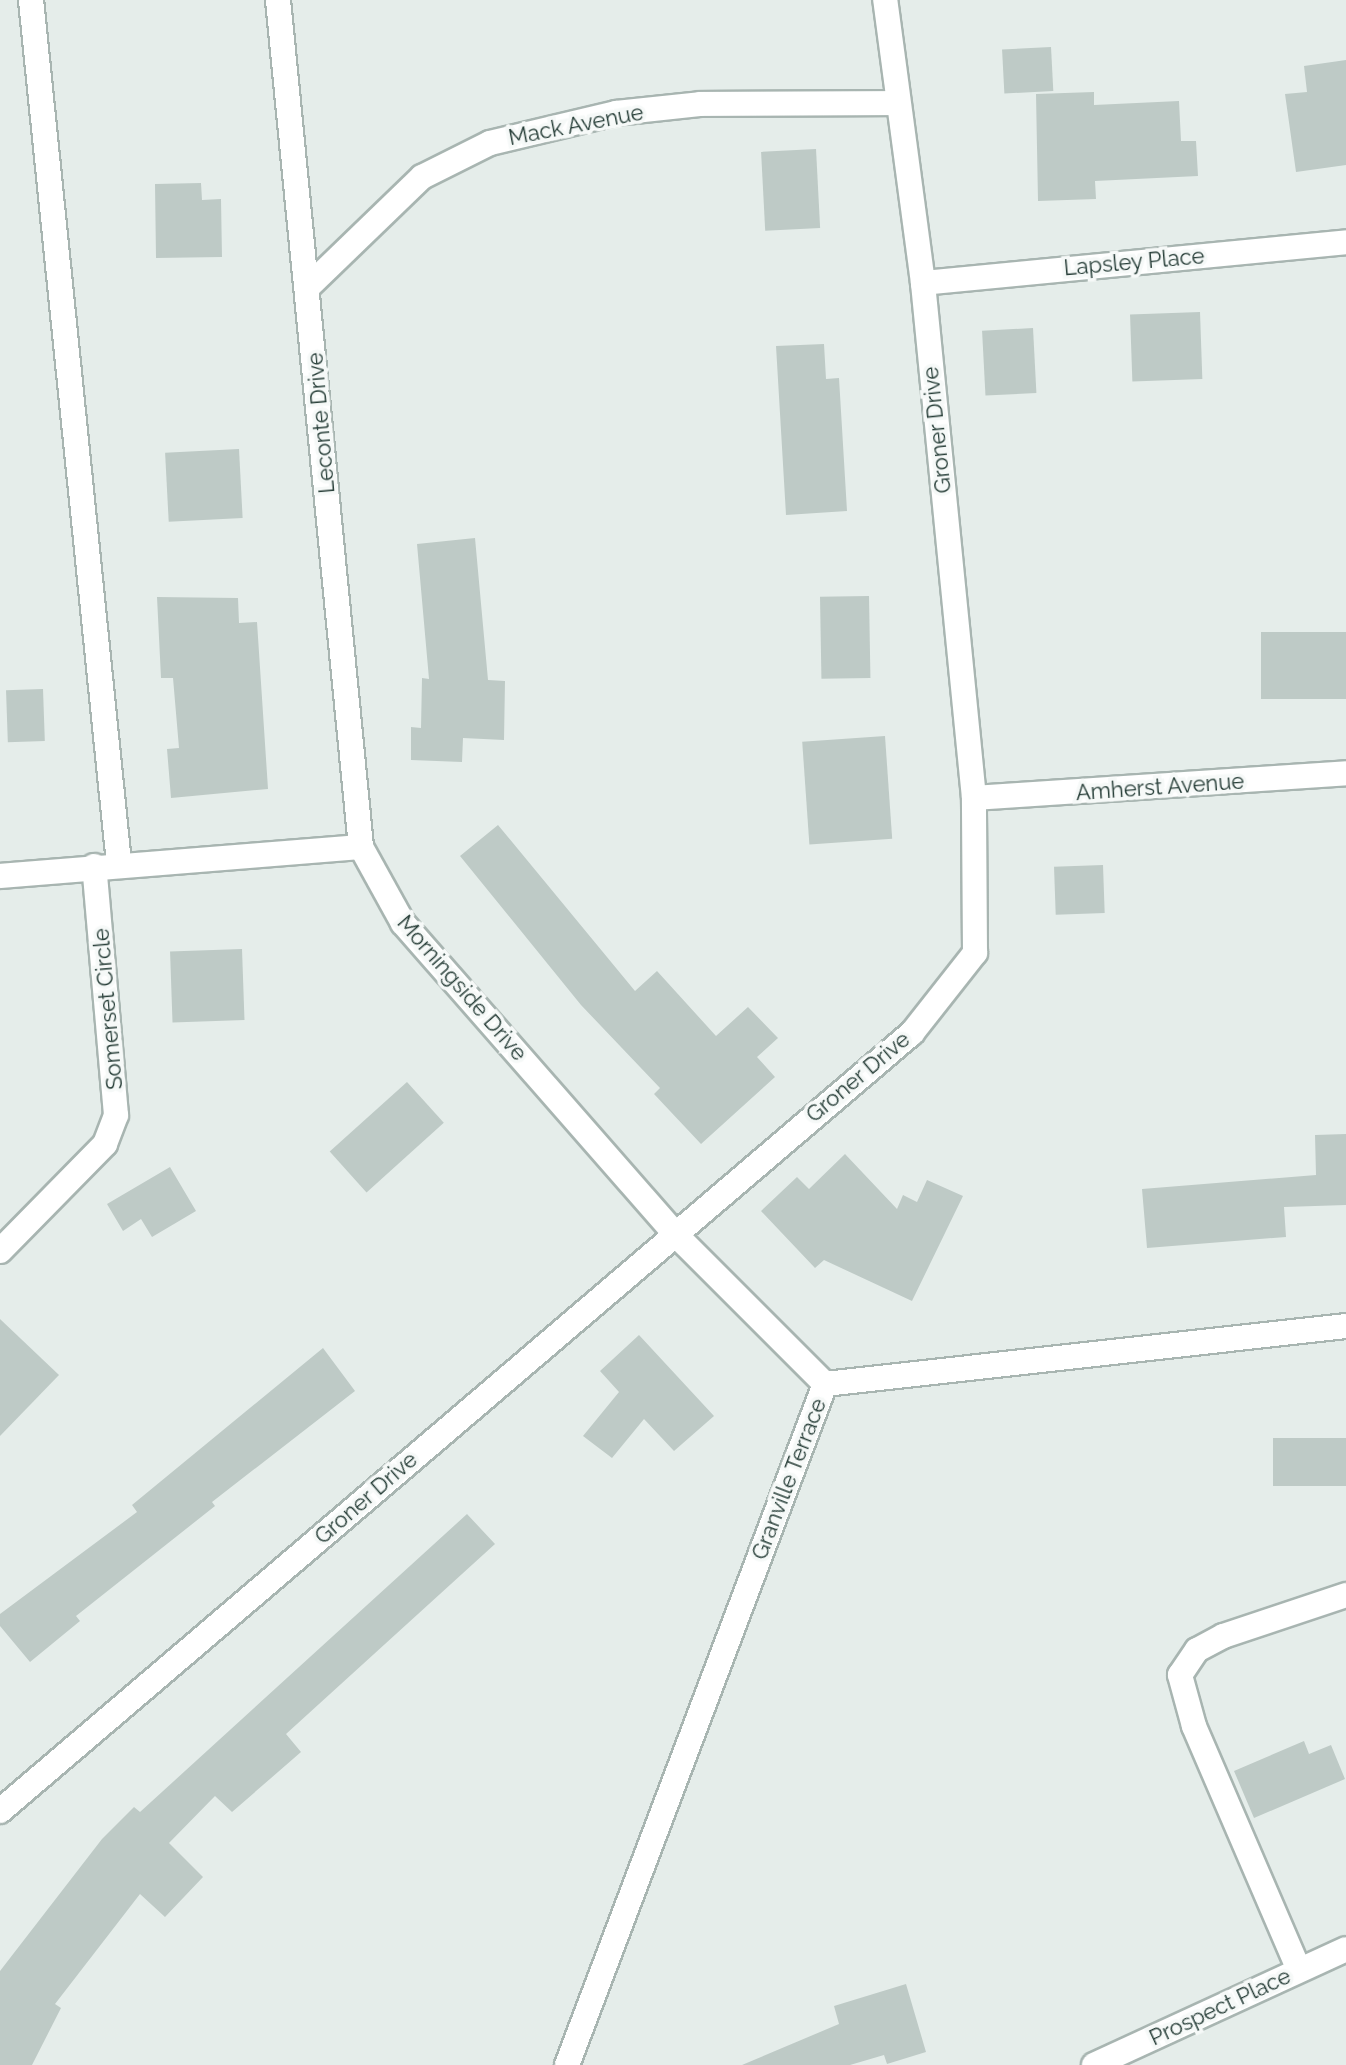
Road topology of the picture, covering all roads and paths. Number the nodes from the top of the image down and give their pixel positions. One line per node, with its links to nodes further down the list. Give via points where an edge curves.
1 (31, 0): 11 (street)
2 (278, 0): 7 (street, Leconte Drive)
3 (885, 0): 4 (street, Groner Drive)
4 (897, 103): 6 (street, Groner Drive); 7 (street, Mack Avenue, via 700,104 616,113 490,143 422,177)
5 (1346, 242): 6 (street, Lapsley Place)
6 (923, 283): 9 (street, Groner Drive)
7 (309, 286): 10 (street, Leconte Drive)
8 (1346, 773): 9 (street, Amherst Avenue)
9 (974, 798): 14 (street, Groner Drive, via 975,953 912,1033)
10 (361, 847): 11 (street); 14 (street, Morningside Drive, via 403,923)
11 (119, 863): 12 (street)
12 (94, 866): 13 (street); 15 (street, Somerset Circle, via 116,1115 105,1144)
13 (0, 876)
14 (674, 1233): 17 (street, Morningside Drive); 19 (street, Groner Drive)
15 (0, 1251)
16 (1346, 1326): 17 (street, Granville Terrace)
17 (825, 1384): 22 (street, Granville Terrace)
18 (1346, 1595): 21 (street, via 1223,1636 1197,1650 1180,1675 1194,1726)
19 (0, 1811)
20 (1346, 1949): 21 (street, Prospect Place)
21 (1299, 1970): 23 (street, Prospect Place)
22 (567, 2065)
23 (1094, 2065)

